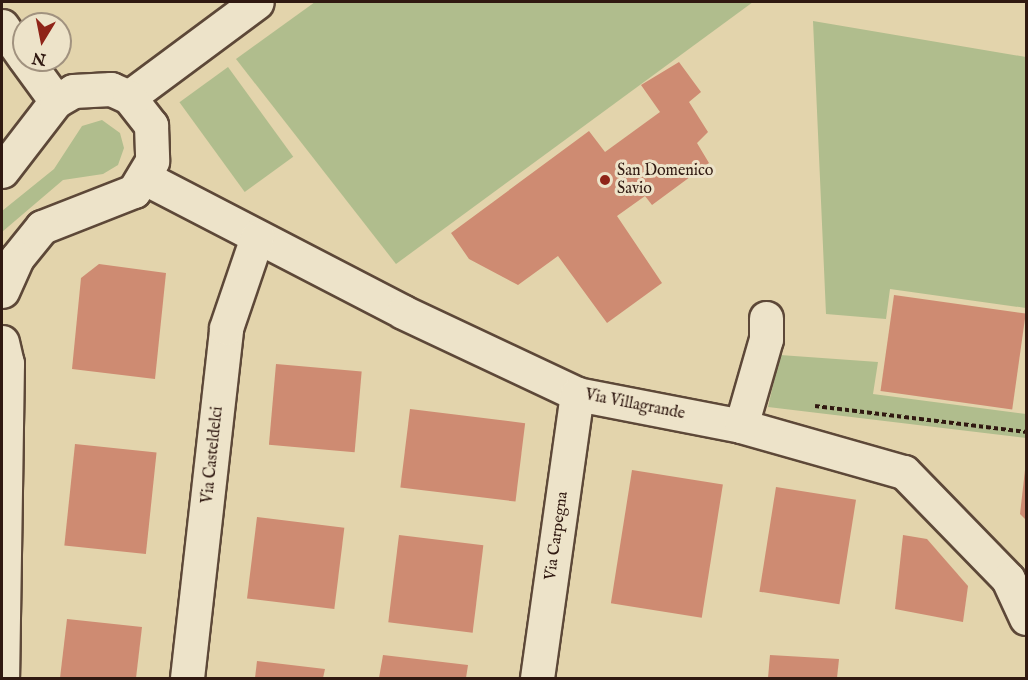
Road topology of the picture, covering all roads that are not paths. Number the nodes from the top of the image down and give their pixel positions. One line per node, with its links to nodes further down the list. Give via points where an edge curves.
1 (257, 2): 5 (street)
2 (2, 26): 3 (street)
3 (12, 40)
4 (35, 72): 6 (street)
5 (129, 98): 6 (street, via 92,87); 8 (street, via 151,125 154,144)
6 (56, 101): 7 (street)
7 (2, 171)
8 (145, 177): 9 (street, Via Villagrande); 10 (street, via 115,201 63,214 42,227 16,258)
9 (257, 237): 13 (street, Via Villagrande); 17 (street, Via Casteldelci, via 226,328)
10 (2, 291)
11 (766, 318): 14 (street, via 766,339)
12 (2, 342): 16 (street, via 7,363)
13 (577, 394): 14 (street, Via Villagrande); 18 (street, Via Carpegna)
14 (741, 426): 15 (street, Via Villagrande, via 904,472 1008,579)
15 (1026, 618)
16 (2, 676)
17 (187, 678)
18 (537, 678)

